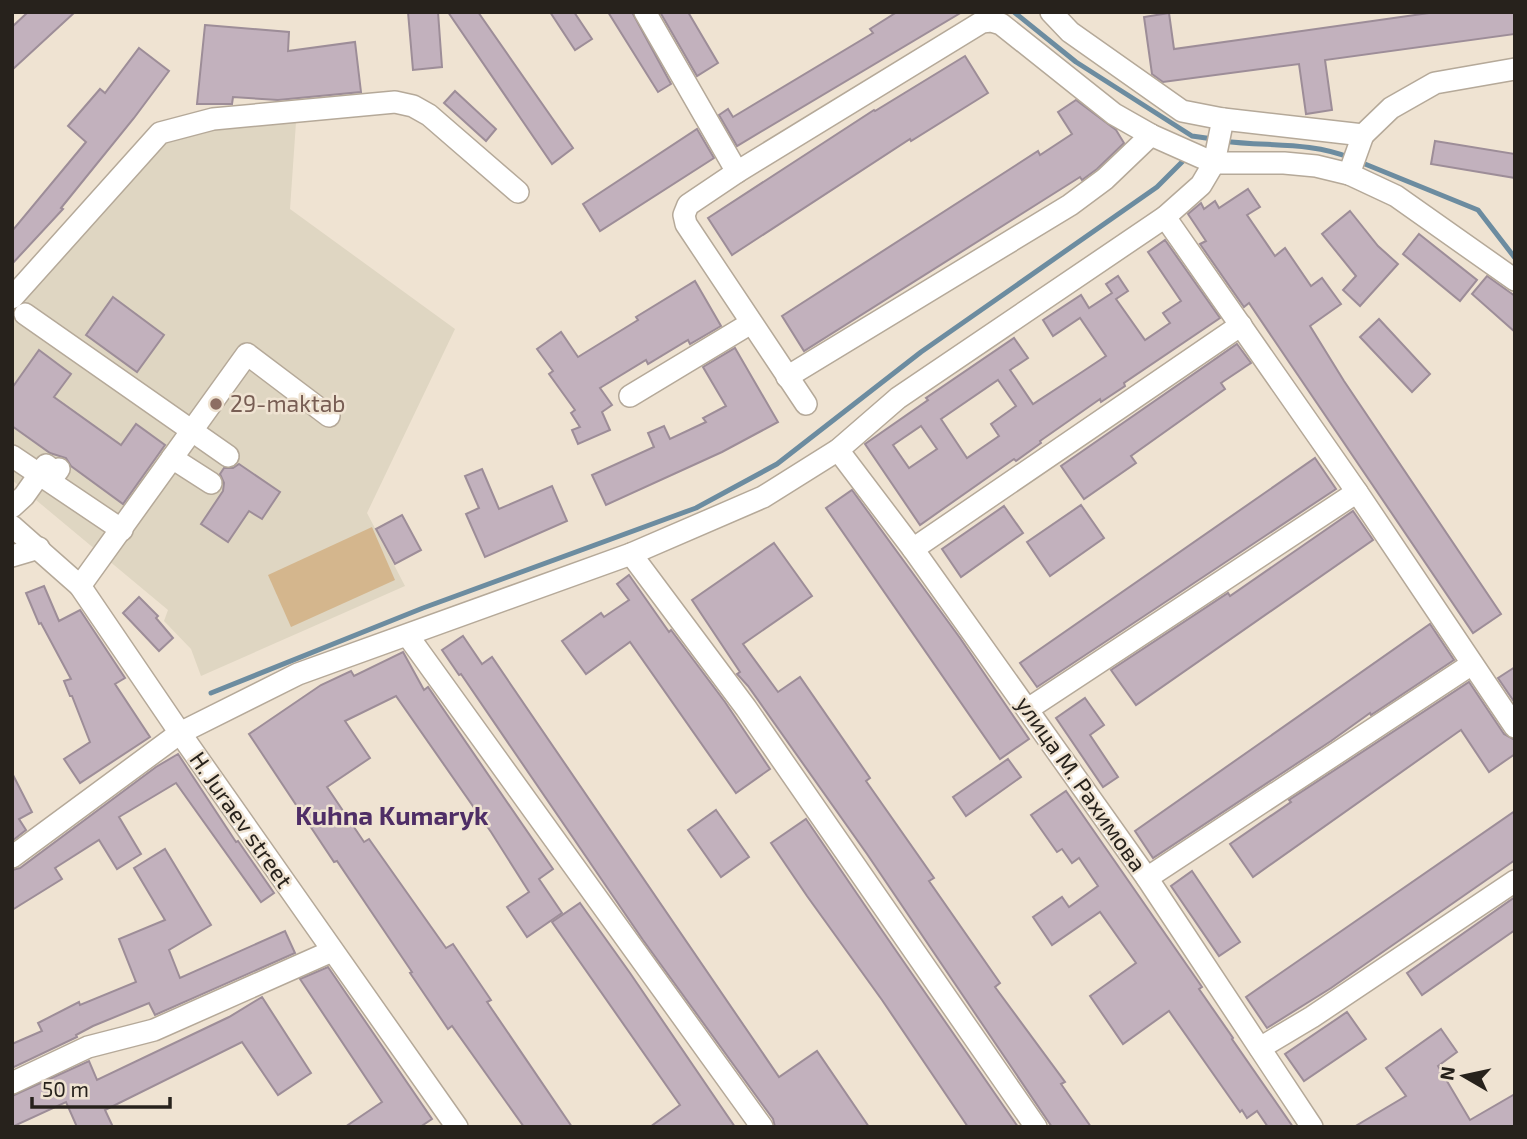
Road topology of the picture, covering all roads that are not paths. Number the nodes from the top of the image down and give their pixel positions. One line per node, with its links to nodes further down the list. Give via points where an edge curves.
1 (645, 12): 8 (street)
2 (1051, 12): 4 (street, via 1070,32 1182,111)
3 (1515, 69): 6 (street, via 1435,83 1391,108)
4 (1223, 119): 6 (street); 7 (street)
5 (1151, 135): 7 (street); 8 (street, via 1114,114 1001,24 991,21 982,22); 16 (street, via 1070,205)
6 (1363, 135): 9 (street)
7 (1210, 156): 9 (street, via 1317,166); 11 (street, via 1201,185)
8 (737, 172): 14 (street, via 688,205 684,215)
9 (1349, 174): 12 (street, via 1395,196)
10 (518, 192): 13 (street, via 413,106 396,102 213,119 160,133)
11 (1165, 217): 15 (street); 21 (street, via 898,398)
12 (1515, 280)
13 (18, 306): 20 (street)
14 (751, 323): 16 (street); 17 (street)
15 (1241, 325): 27 (street); 31 (street)
16 (787, 377): 18 (street)
17 (630, 396)
18 (806, 404)
19 (329, 416): 20 (street, via 247,354)
20 (191, 431): 23 (street); 24 (street)
21 (838, 450): 31 (street, улица М. Рахимова); 32 (street, via 762,497)
22 (12, 456): 26 (street)
23 (228, 456)
24 (172, 458): 25 (street); 29 (street)
25 (211, 484)
26 (34, 486): 29 (street)
27 (1357, 492): 36 (street); 37 (street)
28 (12, 526): 30 (street, H. Juraev street)
29 (122, 530): 34 (street)
30 (38, 548): 33 (street); 34 (street, H. Juraev street)
31 (913, 549): 37 (street, улица М. Рахимова)
32 (631, 554): 35 (street); 48 (street, via 747,708)
33 (12, 556)
34 (80, 586): 39 (street, H. Juraev street)
35 (408, 636): 39 (street, via 298,674); 47 (street)
36 (1472, 664): 38 (street); 41 (street)
37 (1028, 709): 41 (street, улица М. Рахимова)
38 (1515, 727)
39 (180, 733): 40 (street); 43 (street, H. Juraev street)
40 (12, 857)
41 (1147, 878): 44 (street, улица М. Рахимова)
42 (1515, 881): 44 (street)
43 (332, 951): 45 (street, via 154,1030 88,1047); 46 (street, H. Juraev street)
44 (1260, 1048): 49 (street, улица М. Рахимова)
45 (12, 1083)
46 (457, 1127)
47 (762, 1127)
48 (1036, 1127)
49 (1312, 1127)

